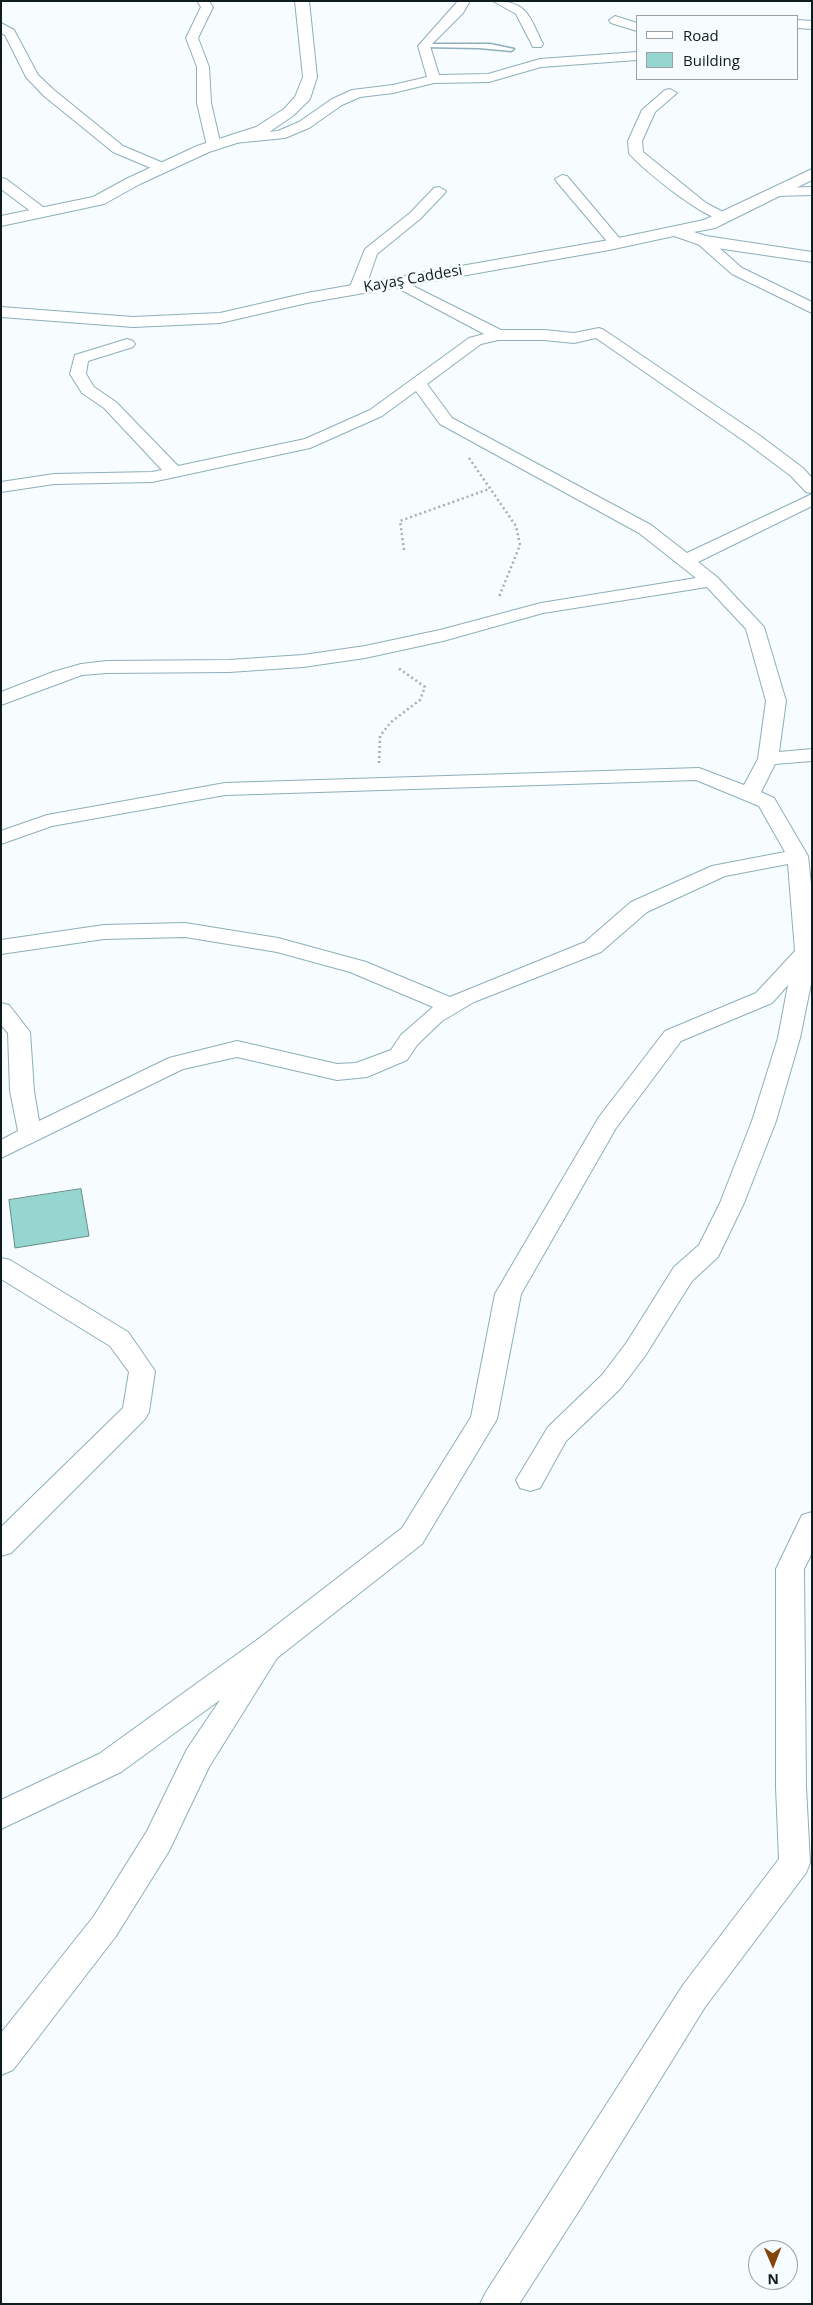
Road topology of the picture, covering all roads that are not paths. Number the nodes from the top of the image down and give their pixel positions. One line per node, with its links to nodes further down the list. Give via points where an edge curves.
1 (203, 1): 17 (street, via 207,7 192,38 203,67 204,103)
2 (302, 1): 16 (street, via 310,77 302,99 262,130)
3 (464, 1): 11 (street)
4 (499, 1): 10 (street, via 521,12)
5 (615, 20): 8 (street)
6 (798, 24): 7 (street)
7 (812, 24)
8 (636, 27)
9 (1, 28): 18 (street, via 10,33 32,78 49,93 118,149)
10 (537, 44)
11 (424, 46): 12 (lane, via 492,45); 14 (street)
12 (510, 49)
13 (636, 56): 14 (street, via 540,63 489,78)
14 (434, 79): 16 (street, via 393,89 357,93 337,102 304,125 280,135)
15 (670, 93): 26 (street, via 649,110 635,141 636,152 701,206)
16 (234, 139): 17 (street)
17 (214, 146): 18 (street)
18 (163, 168): 25 (street, via 98,201)
19 (812, 174): 24 (street, Kayaş Caddesi)
20 (562, 179): 30 (street)
21 (1, 182): 25 (street)
22 (439, 191): 33 (street, via 415,216 370,252)
23 (812, 191): 24 (street)
24 (775, 192): 26 (street, Kayaş Caddesi)
25 (42, 213): 27 (street)
26 (722, 218): 28 (street, Kayaş Caddesi)
27 (1, 221)
28 (676, 231): 29 (street); 30 (street, Kayaş Caddesi)
29 (703, 242): 31 (street); 34 (street, via 737,271)
30 (616, 243): 32 (street, Kayaş Caddesi)
31 (812, 257)
32 (397, 282): 33 (street, Kayaş Caddesi); 36 (street)
33 (358, 289): 35 (street, Kayaş Caddesi, via 220,318 133,322)
34 (812, 308)
35 (1, 312)
36 (498, 335): 38 (street, via 475,341); 41 (street, via 574,338 599,333 753,439 797,472)
37 (127, 344): 39 (street, via 81,358 78,374 88,390 110,405)
38 (418, 383): 39 (street, via 376,413 310,443); 43 (street, via 446,421 645,529)
39 (174, 472): 40 (street, via 152,476 54,479)
40 (1, 487)
41 (812, 488)
42 (812, 499): 43 (street)
43 (685, 561): 44 (street)
44 (710, 581): 45 (street, via 590,598 365,652 271,665 107,667 60,676); 47 (street, via 756,627 776,701)
45 (1, 699)
46 (812, 755): 47 (street)
47 (768, 759): 48 (street)
48 (750, 794): 49 (street, via 699,774 224,789 47,821); 50 (street, via 767,802)
49 (1, 838)
50 (798, 856): 52 (street); 53 (street, via 719,871 639,907 593,947 466,997)
51 (1, 947): 53 (street, via 104,932 185,930 278,945 358,967)
52 (806, 952): 58 (street, via 789,1038 764,1121 709,1251 684,1274 611,1382 557,1434); 61 (street, via 764,998 673,1036 607,1123 508,1294 484,1419 412,1536)
53 (451, 1006): 55 (street, via 434,1016 409,1040 399,1055 359,1071 336,1072 237,1049 177,1064)
54 (1, 1010): 55 (street, via 20,1032 22,1091)
55 (30, 1136): 56 (street)
56 (1, 1150)
57 (1, 1267): 60 (street, via 119,1339 142,1371 136,1412)
58 (530, 1480)
59 (812, 1522): 64 (street, via 790,1569 795,1863 694,1996)
60 (1, 1546)
61 (271, 1646): 62 (street, via 110,1763); 63 (street, via 198,1758 158,1840 105,1926)
62 (1, 1815)
63 (1, 2059)
64 (498, 2304)

